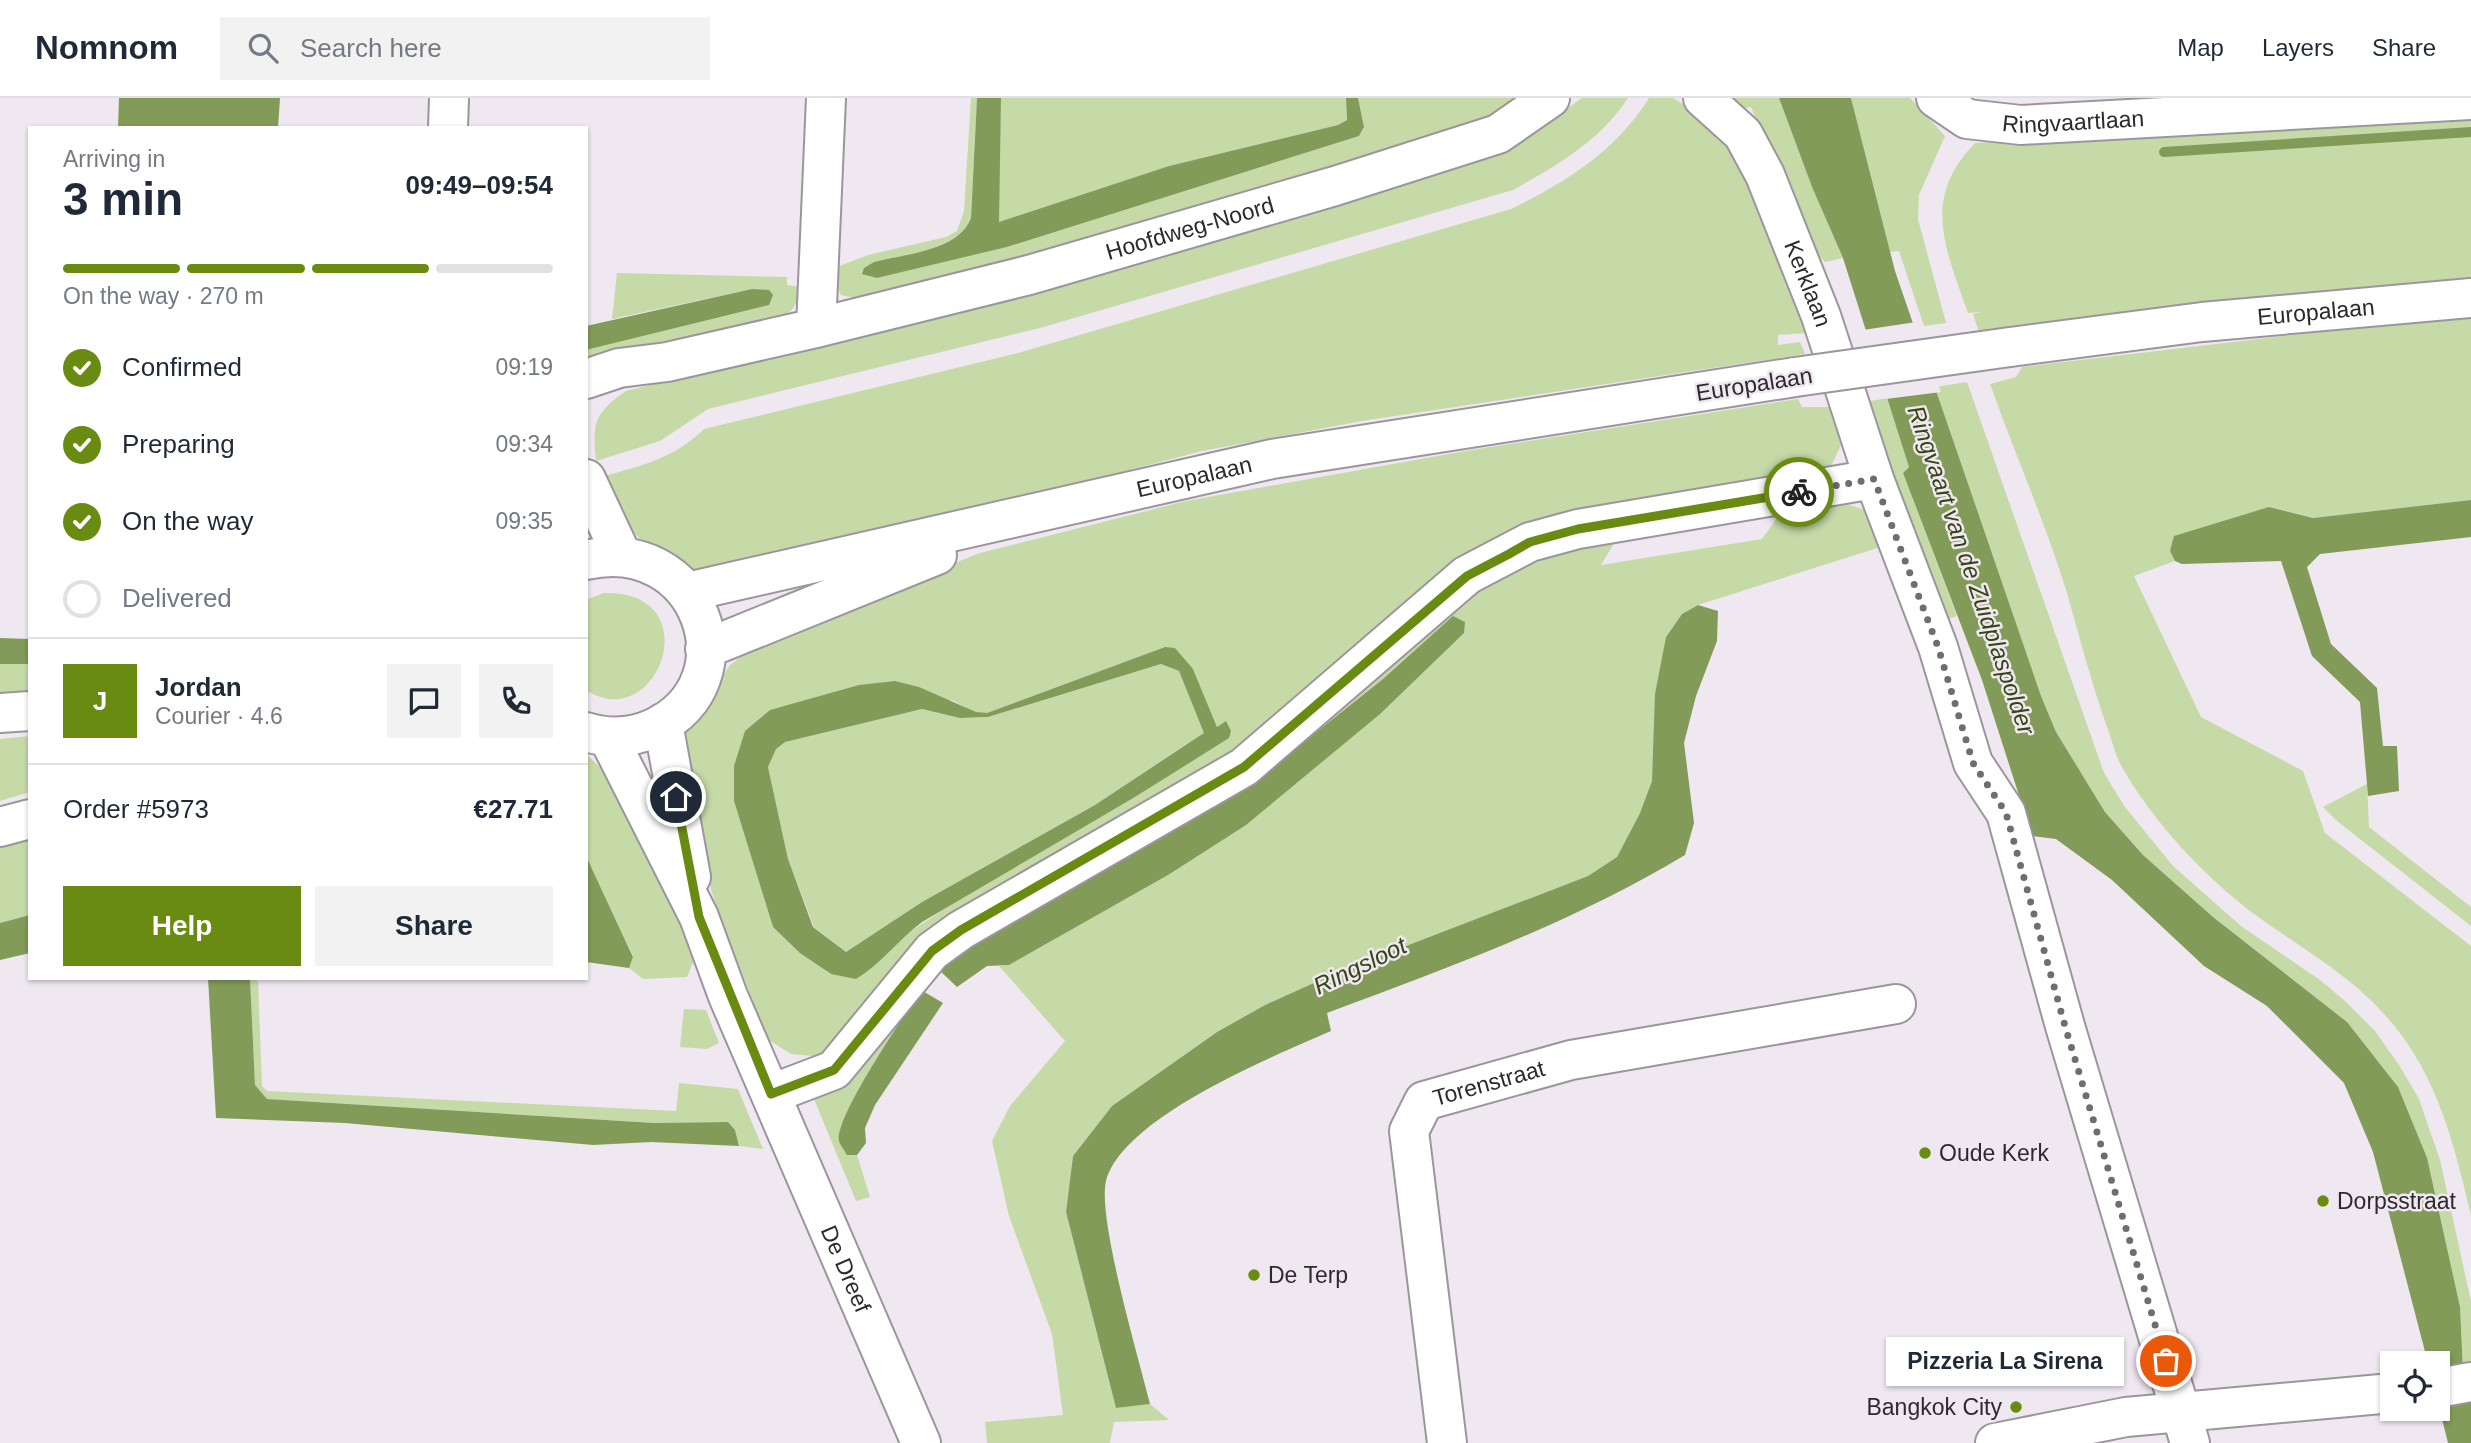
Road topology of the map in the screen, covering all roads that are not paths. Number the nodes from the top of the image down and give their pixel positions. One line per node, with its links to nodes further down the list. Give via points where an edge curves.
1 (449, 98): 7 (street)
2 (826, 98): 9 (street)
3 (1550, 98): 9 (street, Hoofdweg-Noord, via 1498,134 1447,152 1029,275)
4 (1703, 98): 13 (street, Kerklaan, via 1743,134 1765,175 1821,316)
5 (2471, 100): 6 (street, Ringvaartlaan, via 2021,125)
6 (1951, 108)
7 (448, 126)
8 (2471, 298): 15 (street, Europalaan, bridge, via 2202,322 1795,377 1272,459)
9 (816, 328): 10 (street, Hoofdweg-Noord)
10 (667, 362): 11 (street, Hoofdweg-Noord); 12 (street, Hoofdweg-Noord, via 612,383)
11 (588, 378)
12 (588, 403)
13 (1874, 479): 27 (street, via 1578,529 1530,542 1467,576 1244,767 961,930 932,951 834,1070); 31 (street, Kerklaan, via 1938,647 1973,763 2006,813)
14 (588, 488): 16 (street)
15 (1043, 512): 17 (street, Europalaan); 18 (street, Europalaan)
16 (604, 558): 17 (street, via 658,567)
17 (687, 592): 18 (street, via 701,618)
18 (705, 649): 21 (street, via 693,692)
19 (28, 711): 20 (street)
20 (0, 713)
21 (663, 723): 22 (street, via 627,736); 25 (street, De Dreef)
22 (597, 734): 25 (street, De Dreef)
23 (28, 820): 24 (street)
24 (0, 827)
25 (699, 917): 27 (street, De Dreef)
26 (1896, 1004): 33 (street, Torenstraat, via 1571,1060 1424,1101 1409,1131)
27 (771, 1094): 32 (street, De Dreef)
28 (2471, 1382): 29 (street)
29 (2450, 1386)
30 (2380, 1395): 31 (street)
31 (2186, 1428): 34 (street, via 2126,1417)
32 (921, 1443)
33 (1447, 1443)
34 (1995, 1443)

